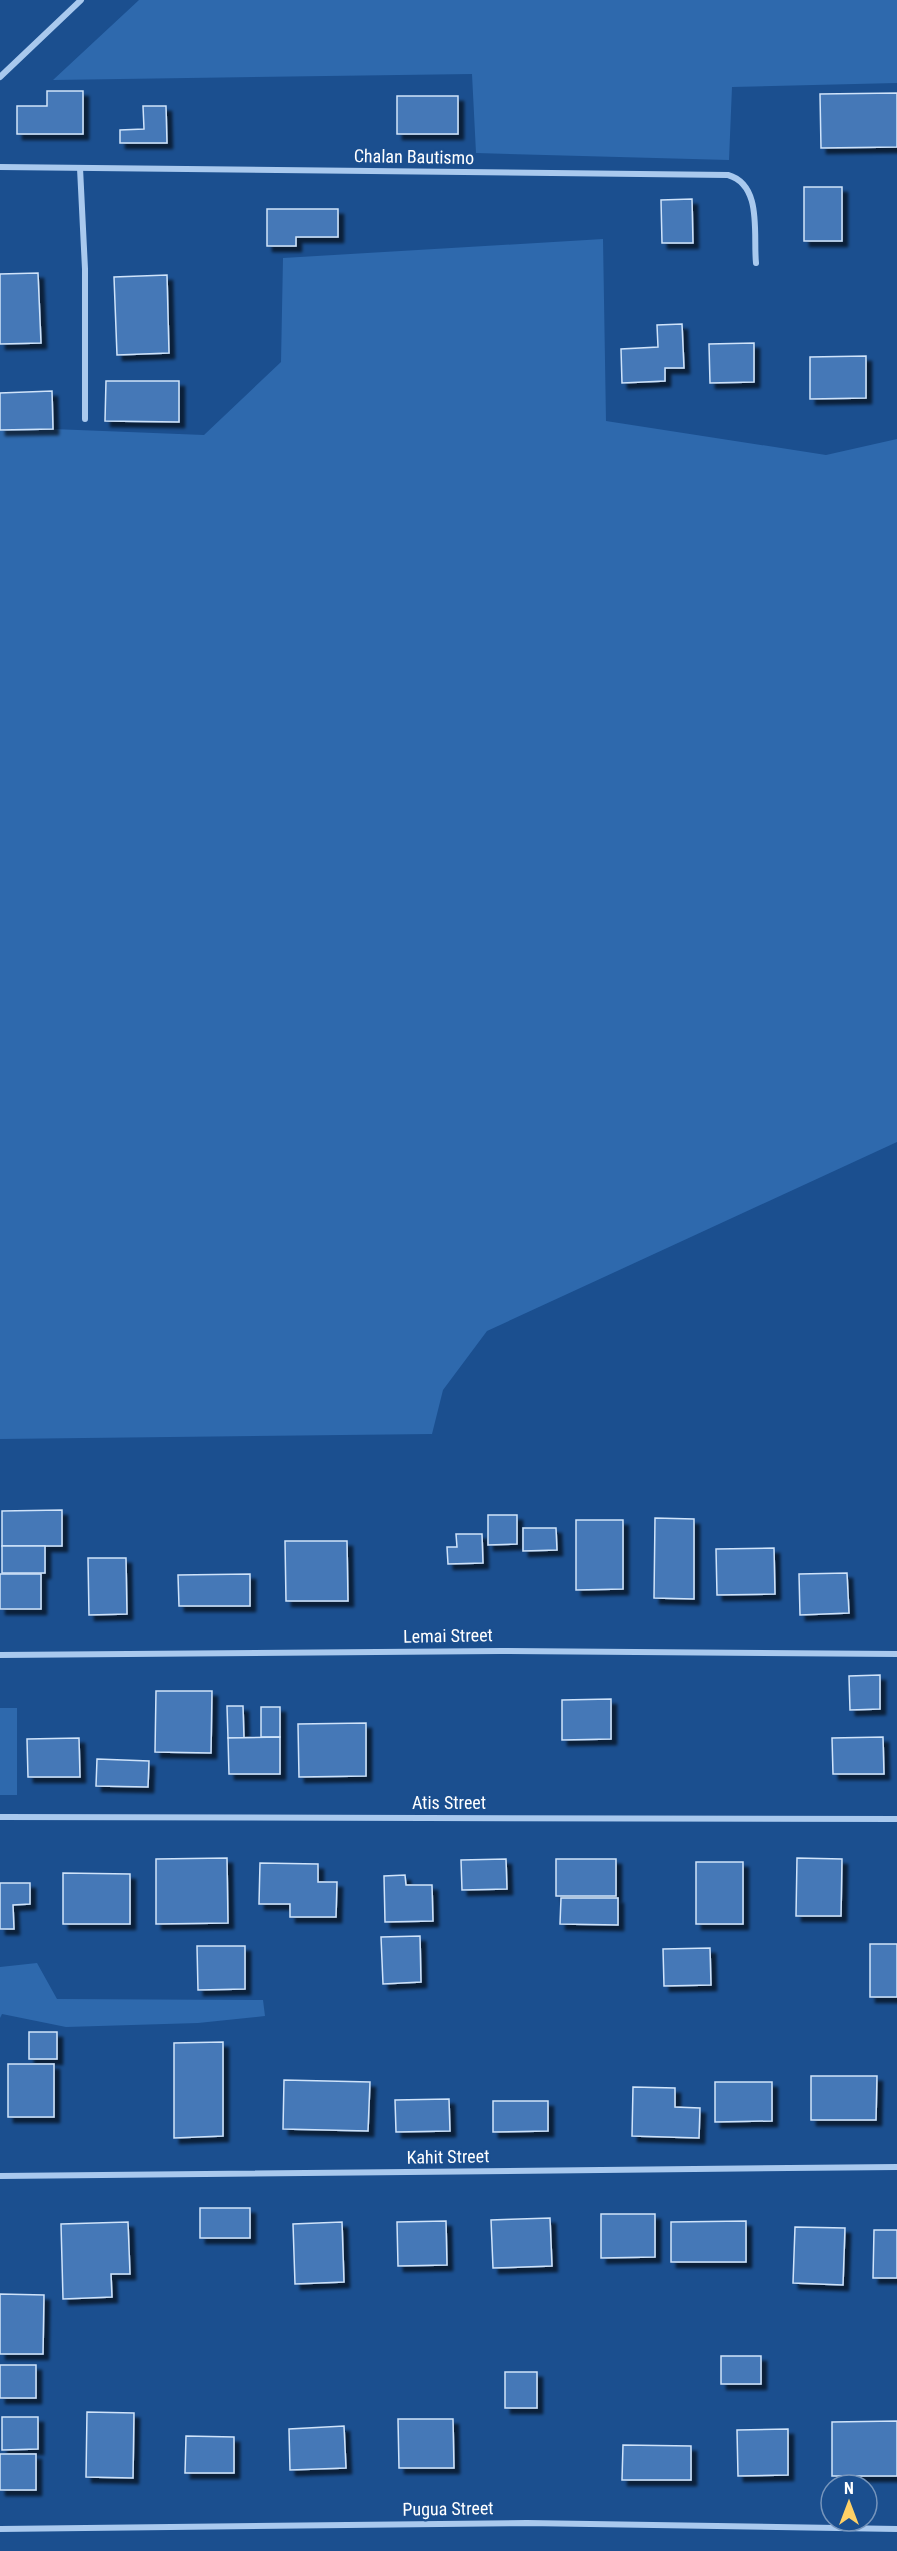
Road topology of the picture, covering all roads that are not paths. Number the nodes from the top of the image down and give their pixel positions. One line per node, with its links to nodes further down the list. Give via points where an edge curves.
1 (81, 0): 2 (street)
2 (0, 77)
3 (0, 167): 4 (street, Chalan Bautismo)
4 (80, 168): 5 (street, Chalan Bautismo, via 728,175 741,181 751,194); 6 (street)
5 (756, 263)
6 (85, 419)
7 (897, 1654): 8 (street, Lemai Street, via 500,1651)
8 (0, 1655)
9 (0, 1817): 10 (street, Atis Street)
10 (897, 1820)
11 (897, 2167): 12 (street, Kahit Street)
12 (0, 2176)
13 (0, 2529): 14 (street, Pugua Street, via 527,2523)
14 (897, 2529)

